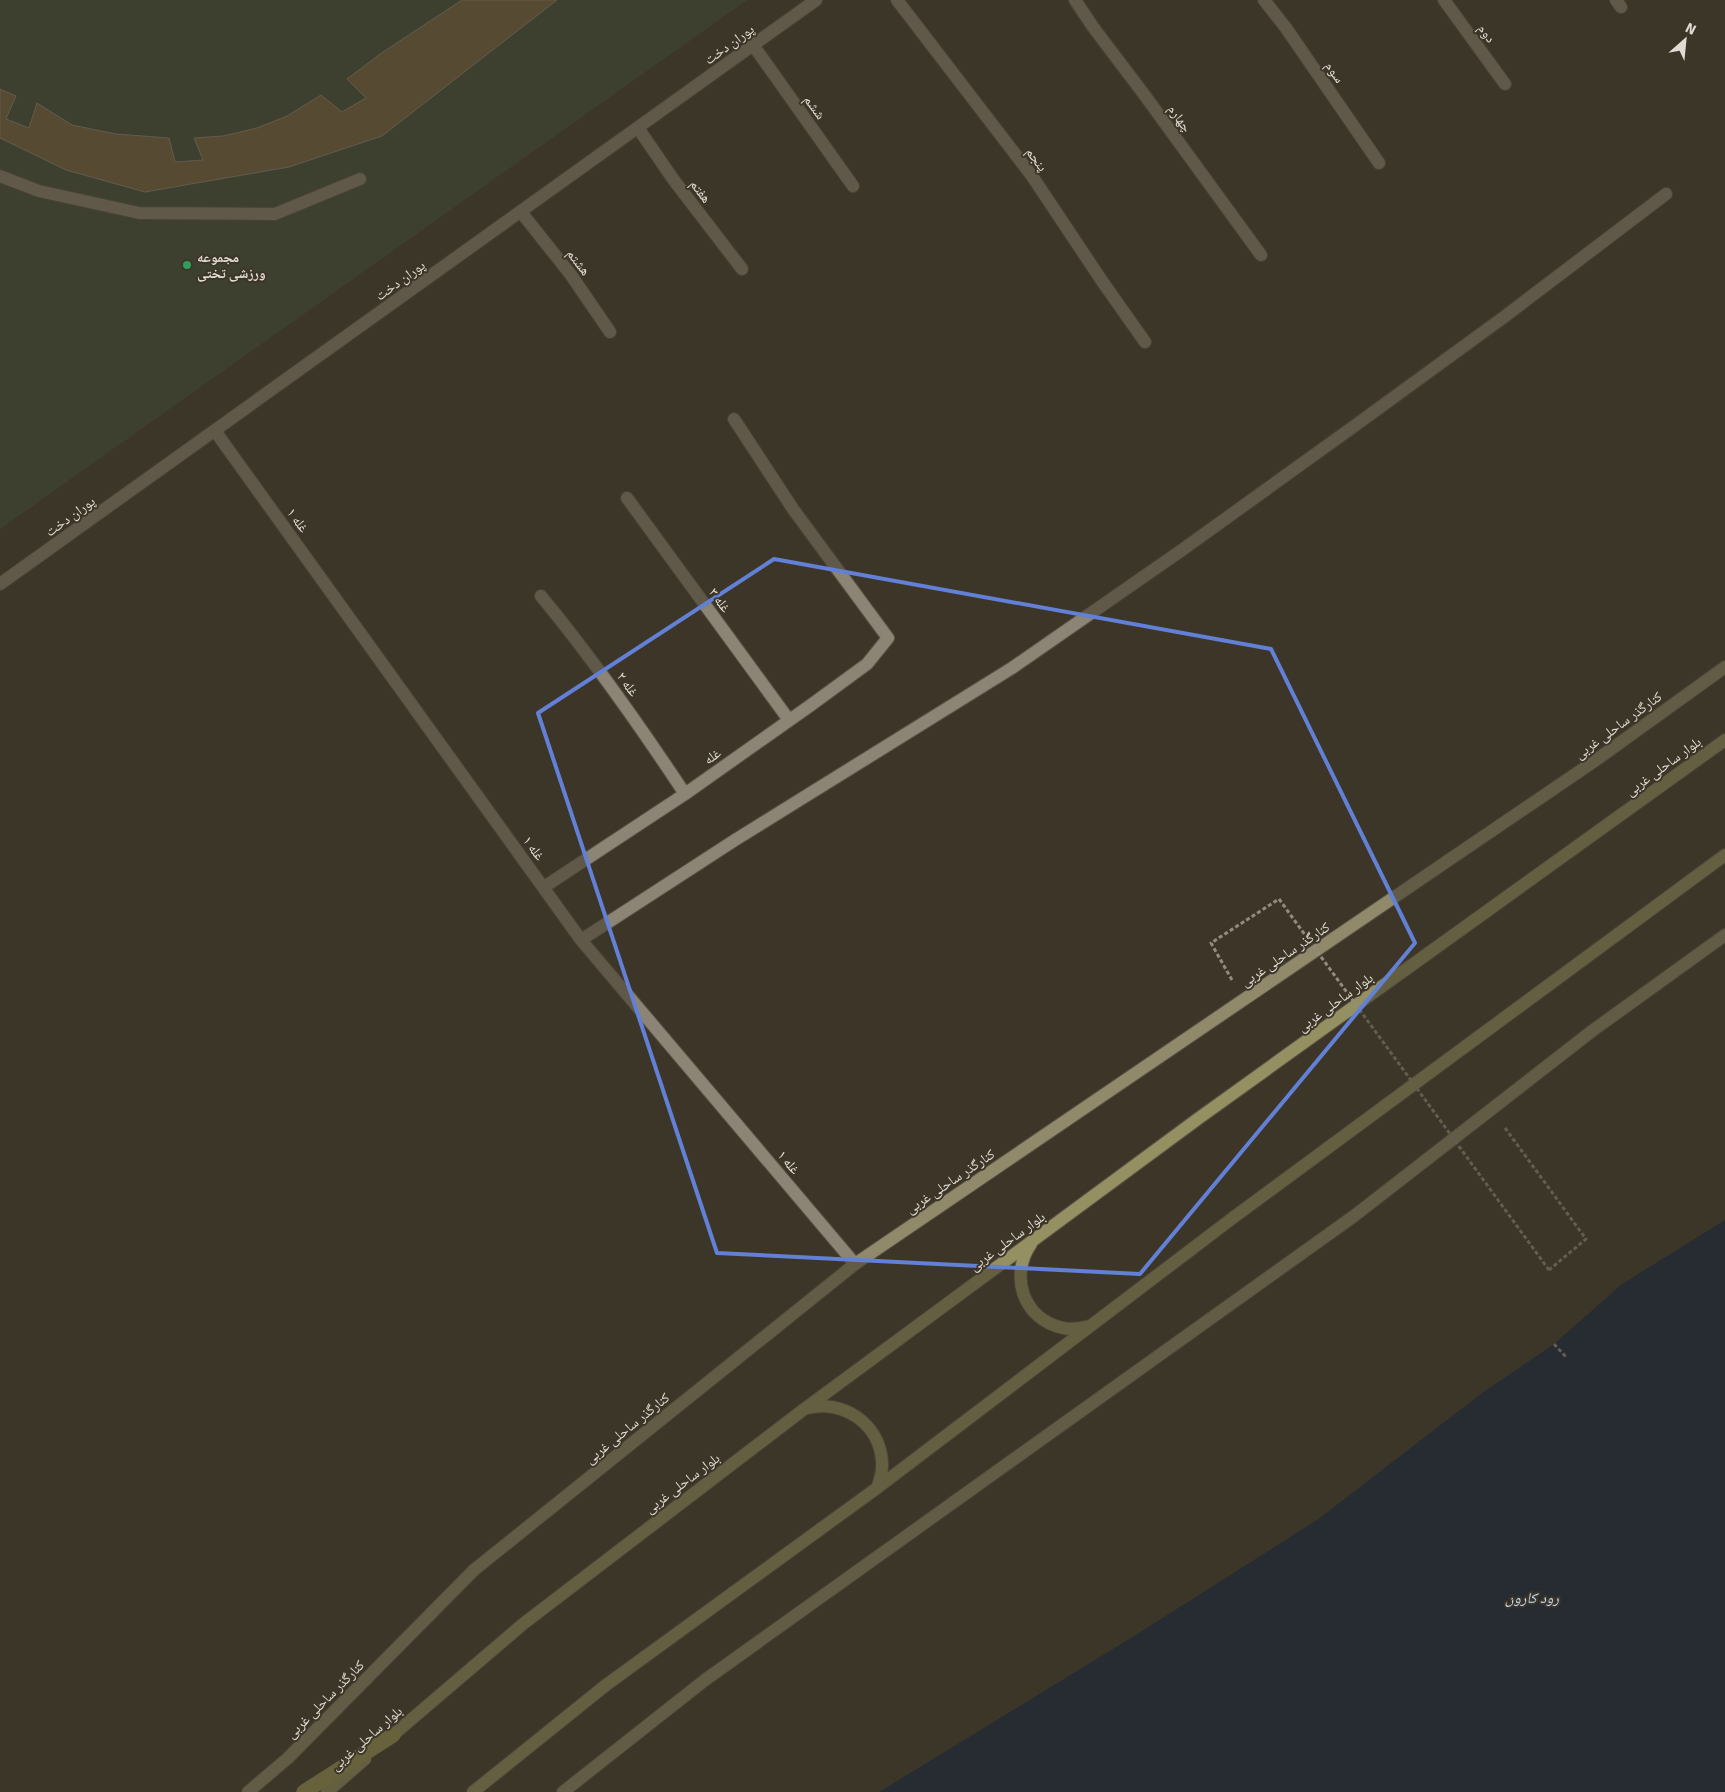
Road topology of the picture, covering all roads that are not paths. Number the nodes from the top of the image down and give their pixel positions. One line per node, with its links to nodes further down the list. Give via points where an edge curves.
1 (816, 0): 6 (street, پوران دخت)
2 (898, 0): 18 (street, پنجم, via 1032,176)
3 (1075, 0): 15 (street, چهارم)
4 (1264, 0): 9 (street, سوم)
5 (1444, 0): 7 (street, دوم)
6 (753, 45): 8 (street, پوران دخت); 12 (street, ششم)
7 (1505, 84)
8 (638, 128): 14 (street, پوران دخت); 16 (street, هفتم)
9 (1379, 163)
10 (0, 176): 11 (street, via 39,191 139,213 275,214)
11 (360, 179)
12 (853, 186)
13 (1666, 194): 31 (street, via 1369,415 1012,668 734,840)
14 (521, 212): 17 (street, هشتم, via 571,275); 20 (street, پوران دخت)
15 (1261, 254)
16 (742, 269)
17 (610, 332)
18 (1145, 342)
19 (734, 419): 25 (street, غله, via 793,509 888,638 867,664)
20 (215, 431): 22 (street, پوران دخت); 29 (street, غله ۱)
21 (626, 498): 25 (street, غله ۳)
22 (0, 584)
23 (541, 596): 27 (street, غله ۲, via 611,686)
24 (1725, 666): 33 (street, کنارگذر ساحلی غربی, via 1596,760)
25 (790, 720): 27 (street, غله)
26 (1725, 740): 32 (main road, بلوار ساحلی غربی)
27 (685, 794): 29 (street, غله)
28 (1725, 855): 34 (main road)
29 (544, 887): 31 (street, غله ۱)
30 (1725, 935): 42 (street, via 1592,1031 1354,1216 705,1680)
31 (581, 940): 33 (street, غله ۱)
32 (1034, 1240): 34 (main road, via 1020,1264 1022,1293 1028,1305 1050,1324 1064,1328); 35 (main road, بلوار ساحلی غربی)
33 (855, 1264): 38 (street, کنارگذر ساحلی غربی, via 474,1570 288,1758)
34 (1092, 1325): 36 (main road)
35 (803, 1410): 36 (main road, via 816,1406 844,1409 866,1425 880,1448 882,1462); 37 (main road, بلوار ساحلی غربی, via 523,1624)
36 (877, 1488): 41 (main road, via 606,1685)
37 (393, 1735): 39 (highway); 40 (main road, بلوار ساحلی غربی)
38 (248, 1792)
39 (304, 1792)
40 (327, 1792)
41 (472, 1792)
42 (563, 1792)

